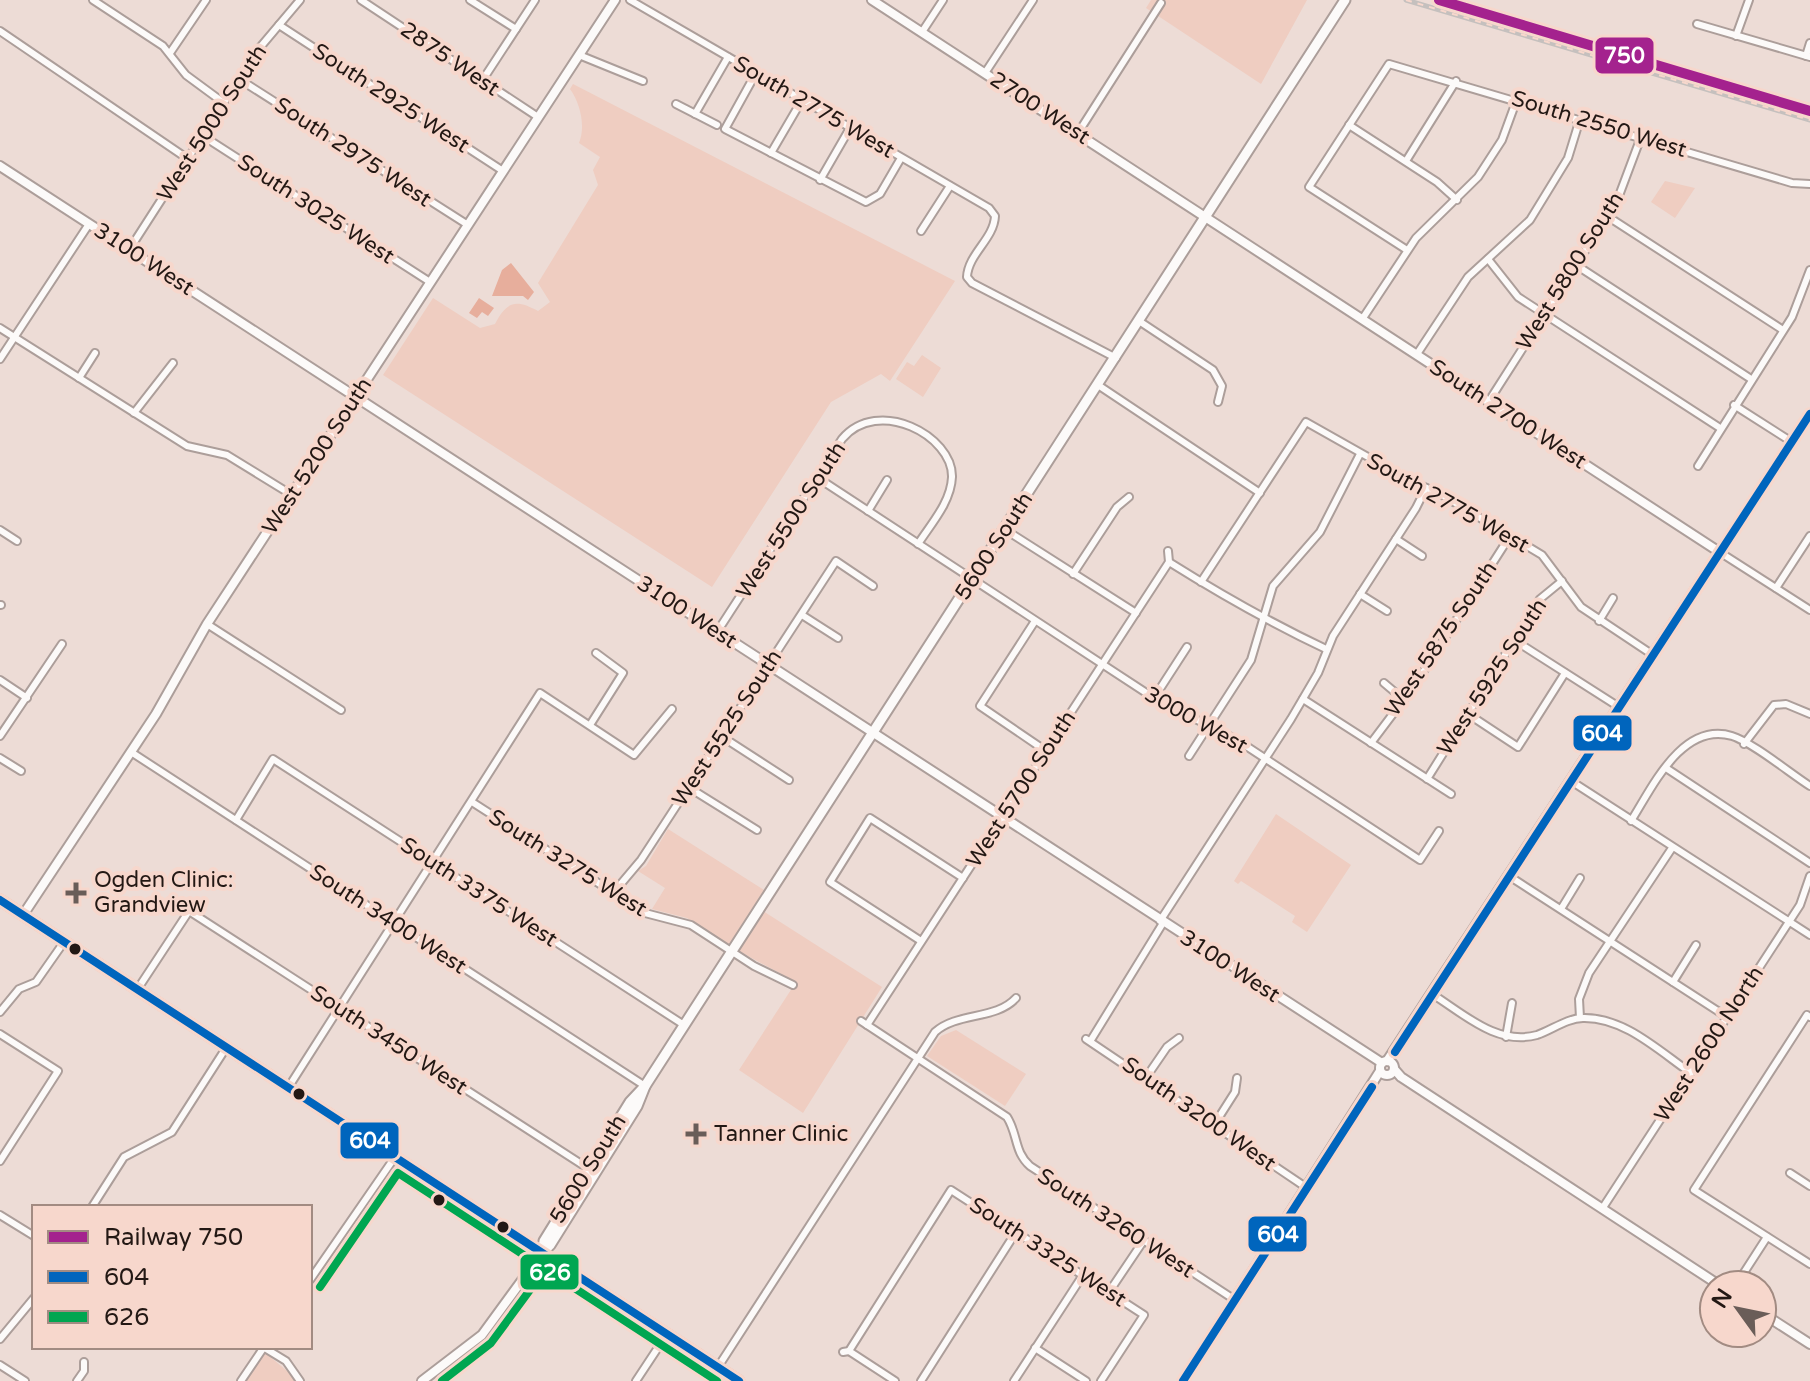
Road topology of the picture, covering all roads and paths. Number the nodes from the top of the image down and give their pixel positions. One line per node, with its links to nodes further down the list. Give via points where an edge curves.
1 (93, 0): 22 (street)
2 (206, 0): 22 (street)
3 (300, 0): 16 (street, West 5000 South)
4 (361, 0): 29 (street, 2875 West)
5 (470, 0): 17 (street)
6 (535, 0): 17 (street)
7 (615, 0): 23 (street, West 5200 South)
8 (630, 0): 24 (street, South 2775 West)
9 (872, 0): 19 (street, 2700 West)
10 (943, 0): 19 (street)
11 (1033, 0): 27 (street)
12 (1749, 0): 20 (street)
13 (1343, 2): 56 (main road, 5600 South)
14 (1161, 3): 42 (street)
15 (1697, 24): 20 (street)
16 (279, 25): 28 (street, West 5000 South); 50 (street, South 2925 West)
17 (516, 29): 29 (street)
18 (0, 31): 47 (street)
19 (922, 32): 27 (street, 2700 West)
20 (1736, 36): 25 (street)
21 (1810, 43): 25 (street)
22 (170, 53): 34 (street, via 186,75)
23 (579, 55): 30 (street); 37 (street, West 5200 South)
24 (728, 57): 26 (street, South 2775 West); 36 (street)
25 (1808, 57)
26 (756, 73): 33 (street, South 2775 West); 40 (street)
27 (985, 73): 42 (street, 2700 West)
28 (239, 79): 34 (street, West 5000 South); 58 (street, South 2975 West)
29 (482, 81): 37 (street, 2875 West)
30 (643, 81)
31 (1456, 81): 32 (street, South 2550 West); 39 (street, South 2550 West, via 1389,64); 48 (street)
32 (1517, 99): 38 (street, South 2550 West); 54 (street, via 1502,140)
33 (802, 100): 41 (street, South 2775 West); 45 (street)
34 (224, 103): 43 (street, West 5000 South)
35 (676, 104): 36 (street)
36 (695, 114): 40 (street)
37 (538, 117): 50 (street, West 5200 South)
38 (1580, 119): 44 (street, South 2550 West); 62 (street, via 1568,158 1530,220)
39 (1349, 125): 48 (street); 61 (street, via 1309,187)
40 (721, 127): 45 (street)
41 (850, 128): 46 (street, South 2775 West); 51 (street)
42 (1078, 133): 56 (street, 2700 West)
43 (203, 136): 47 (street, West 5000 South); 65 (street, South 3025 West)
44 (1641, 137): 52 (street, South 2550 West); 55 (street, West 5800 South)
45 (771, 153): 51 (street)
46 (901, 158): 51 (street, via 880,194 866,202); 53 (street, South 2775 West)
47 (188, 159): 60 (street, West 5000 South)
48 (1406, 161): 54 (street)
49 (0, 166): 57 (street, 3100 West)
50 (503, 171): 58 (street, West 5200 South)
51 (820, 180)
52 (1810, 184)
53 (950, 186): 59 (street); 74 (street, South 2775 West, via 995,216 995,226 968,266 972,283)
54 (1457, 200): 61 (street)
55 (1607, 216): 63 (street, West 5800 South); 70 (street)
56 (1207, 217): 67 (street, South 2700 West); 68 (main road, 5600 South)
57 (89, 224): 60 (street, 3100 West); 71 (street)
58 (468, 225): 65 (street, West 5200 South)
59 (921, 231)
60 (129, 250): 80 (street, 3100 West)
61 (1407, 250): 67 (street)
62 (1488, 259): 66 (street, via 1518,297); 73 (street, via 1468,277)
63 (1576, 265): 66 (street, West 5800 South); 78 (street)
64 (1810, 270): 70 (street)
65 (430, 282): 80 (street, West 5200 South)
66 (1544, 314): 81 (street, West 5800 South); 86 (street)
67 (1363, 318): 73 (street, South 2700 West)
68 (1139, 321): 74 (main road, 5600 South); 82 (street, via 1213,370 1222,386)
69 (0, 328): 71 (street)
70 (1783, 330): 78 (street)
71 (14, 337): 75 (street); 77 (street)
72 (95, 353): 77 (street)
73 (1417, 354): 81 (street, South 2700 West)
74 (1116, 358): 79 (main road, 5600 South)
75 (0, 359)
76 (173, 363): 84 (street)
77 (79, 378): 84 (street)
78 (1751, 379): 83 (street)
79 (1098, 385): 93 (street); 97 (main road, 5600 South)
80 (356, 396): 94 (street, West 5200 South); 124 (street, 3100 West)
81 (1489, 401): 105 (street, South 2700 West)
82 (1218, 402)
83 (1734, 405): 86 (street); 87 (street)
84 (134, 413): 94 (street, via 198,450 227,455)
85 (1810, 414): 87 (street)
86 (1720, 428): 89 (street)
87 (1792, 442): 105 (street)
88 (1360, 454): 92 (street, South 2775 West); 93 (street, South 2775 West, via 1306,422); 120 (street, via 1320,532 1273,586)
89 (1698, 466)
90 (818, 478): 96 (street, 3000 West); 103 (street, West 5500 South, via 850,430 874,419 903,423 932,442 948,459 952,475 947,498); 124 (street, West 5500 South)
91 (887, 480): 96 (street)
92 (1426, 488): 99 (street, South 2775 West); 101 (street)
93 (1260, 493): 111 (street)
94 (292, 495): 123 (street, West 5200 South)
95 (1129, 497): 108 (street)
96 (868, 511): 103 (street, 3000 West)
97 (1004, 529): 108 (street); 109 (main road, 5600 South)
98 (0, 530): 102 (street)
99 (1510, 536): 110 (street, South 2775 West, via 1548,560); 140 (street, West 5875 South)
100 (1810, 536): 113 (street)
101 (1396, 539): 106 (street); 114 (street)
102 (17, 541)
103 (918, 544): 109 (street, 3000 West)
104 (1168, 551): 107 (street)
105 (1721, 553): 113 (street, South 2700 West); 131 (street)
106 (1422, 556)
107 (1169, 562): 111 (street); 118 (street, West 5700 South)
108 (1073, 574): 118 (street)
109 (972, 579): 121 (street, 3000 West); 148 (main road, 5600 South)
110 (1562, 581): 122 (street, South 2775 West); 126 (street, West 5925 South, via 1540,599)
111 (1201, 582): 120 (street)
112 (873, 586): 119 (street, West 5525 South, via 836,561)
113 (1776, 588): 116 (street, South 2700 West)
114 (1360, 594): 117 (street); 129 (street)
115 (1613, 598): 122 (street)
116 (1810, 610)
117 (1387, 611)
118 (1136, 613): 132 (street, West 5700 South)
119 (802, 615): 125 (street); 133 (street, West 5525 South)
120 (1264, 617): 129 (street); 147 (street, via 1251,660)
121 (1035, 621): 132 (street, 3000 West); 153 (street, via 980,706)
122 (1599, 621): 131 (street, South 2775 West)
123 (207, 624): 143 (street); 154 (street, West 5200 South)
124 (717, 632): 133 (street, 3100 West)
125 (838, 638)
126 (1514, 640): 134 (street); 144 (street, West 5925 South)
127 (62, 644): 137 (street)
128 (1187, 647): 138 (street)
129 (1326, 649): 139 (street)
130 (596, 653): 146 (street, via 623,673)
131 (1653, 655): 141 (street)
132 (1102, 665): 138 (street, 3000 West); 153 (street, West 5700 South)
133 (769, 666): 148 (street, 3100 West); 150 (street, West 5525 South)
134 (1565, 673): 141 (street); 144 (street, via 1518,747)
135 (0, 680): 137 (street)
136 (1384, 683): 140 (street)
137 (27, 698): 149 (street)
138 (1154, 698): 147 (street, 3000 West)
139 (1303, 699): 151 (street); 157 (street)
140 (1403, 699): 151 (street, West 5875 South)
141 (1619, 707): 162 (street)
142 (672, 709): 146 (street, via 634,755)
143 (341, 710)
144 (1468, 714): 160 (street, West 5925 South)
145 (1810, 714): 152 (street, via 1774,705)
146 (590, 725): 166 (street, via 540,693)
147 (1210, 725): 155 (street); 157 (street, 3000 West)
148 (872, 733): 167 (street, 3100 West); 193 (main road, 5600 South)
149 (0, 736)
150 (721, 736): 161 (street); 164 (street, West 5525 South)
151 (1371, 743): 160 (street)
152 (1744, 744): 158 (street, via 1733,736 1699,739); 163 (street)
153 (1046, 751): 167 (street, West 5700 South)
154 (131, 752): 168 (street, South 3400 West); 184 (street, West 5200 South)
155 (1189, 756)
156 (0, 758): 159 (street)
157 (1266, 759): 171 (street, 3000 West, via 1420,860); 186 (street)
158 (1666, 768): 169 (street); 174 (street)
159 (21, 771)
160 (1427, 779): 165 (street)
161 (789, 780)
162 (1571, 781): 169 (street); 175 (street)
163 (1810, 786)
164 (688, 787): 170 (street); 179 (street, West 5525 South)
165 (1451, 794)
166 (472, 802): 173 (street); 179 (street, South 3275 West)
167 (1002, 818): 177 (street, West 5700 South); 186 (street, 3100 West)
168 (236, 820): 173 (street, South 3375 West, via 273,759); 187 (street, South 3400 West)
169 (1631, 821): 172 (street)
170 (757, 830)
171 (1439, 831)
172 (1672, 848): 185 (street); 190 (street)
173 (435, 863): 187 (street); 206 (street, South 3375 West)
174 (1810, 863)
175 (1509, 876): 182 (street); 197 (street)
176 (1810, 876): 185 (street, West 2600 North)
177 (963, 878): 189 (street, West 5700 South); 189 (street, via 870,818 830,882)
178 (1580, 878): 182 (street)
179 (614, 892): 193 (street, South 3275 West, via 657,918 691,925)
180 (0, 900): 184 (main road)
181 (188, 902): 183 (street)
182 (1561, 909): 190 (street)
183 (189, 911): 196 (street); 200 (street, South 3450 West)
184 (23, 915): 191 (main road)
185 (1789, 921): 188 (street); 203 (street, West 2600 North)
186 (1162, 922): 212 (street, 3100 West); 215 (street, South 3200 West, via 1089,1040)
187 (395, 923): 200 (street); 216 (street, South 3400 West)
188 (1810, 935)
189 (921, 941): 205 (street, West 5700 South)
190 (1610, 941): 194 (street); 204 (street, via 1582,987)
191 (64, 942): 196 (main road); 201 (street, via 36,982 19,989)
192 (1696, 945): 194 (street)
193 (731, 951): 195 (street, South 3275 West); 206 (main road, 5600 South)
194 (1673, 982): 203 (street)
195 (793, 985)
196 (137, 990): 210 (main road)
197 (1432, 994): 208 (street); 212 (street)
198 (1016, 998): 211 (street, via 1008,1007 940,1027)
199 (1512, 1003): 208 (street)
200 (340, 1008): 217 (street); 221 (street, South 3450 West)
201 (0, 1012)
202 (1808, 1016): 230 (street, via 1694,1190)
203 (1727, 1017): 213 (street, West 2600 North)
204 (1580, 1018): 208 (street, via 1526,1038); 213 (street, via 1628,1030)
205 (864, 1023): 211 (street, South 3260 West)
206 (684, 1025): 216 (main road, 5600 South)
207 (0, 1034): 220 (street, via 58,1071)
208 (1506, 1037)
209 (1179, 1038): 215 (street)
210 (226, 1048): 217 (main road); 225 (street, via 172,1132 124,1157)
211 (918, 1058): 231 (street, South 3260 West, via 1007,1117 1019,1155 1030,1166); 250 (street)
212 (1384, 1067): 224 (street); 226 (street, 3100 West)
213 (1691, 1073): 226 (street, West 2600 North)
214 (1237, 1078): 218 (street, via 1235,1092)
215 (1145, 1079): 218 (street, South 3200 West)
216 (645, 1086): 221 (main road, 5600 South); 232 (main road, 5600 South)
217 (288, 1088): 219 (main road)
218 (1214, 1125): 224 (street, South 3200 West)
219 (395, 1157): 232 (main road); 237 (street)
220 (0, 1161)
221 (589, 1169): 232 (main road, 5600 South, via 544,1241)
222 (1790, 1173): 223 (street)
223 (1810, 1186)
224 (1307, 1188): 240 (street)
225 (93, 1205)
226 (1602, 1209): 235 (street, 3100 West)
227 (0, 1215): 229 (street)
228 (1016, 1232): 236 (street, South 3325 West); 258 (street, South 3325 West, via 951,1190 846,1352); 259 (street)
229 (32, 1235)
230 (1767, 1237): 233 (street); 234 (street)
231 (1144, 1240): 238 (street); 240 (street, South 3260 West)
232 (542, 1253): 242 (main road); 255 (street, via 493,1323 459,1356)
233 (1810, 1264)
234 (1746, 1269)
235 (1698, 1271)
236 (1083, 1275): 238 (street, South 3325 West); 245 (street)
237 (312, 1277)
238 (1109, 1292): 262 (street, South 3325 West, via 1144,1315)
239 (32, 1300): 243 (street)
240 (1235, 1300): 263 (street)
241 (1778, 1323): 244 (street)
242 (667, 1334): 250 (main road); 256 (street)
243 (0, 1339)
244 (1810, 1344)
245 (1035, 1348): 260 (street); 261 (street)
246 (262, 1349): 253 (street)
247 (266, 1349): 254 (street, via 286,1361)
248 (84, 1362): 252 (street)
249 (0, 1365): 251 (street)
250 (718, 1367): 257 (main road)
251 (25, 1381)
252 (77, 1381)
253 (241, 1381)
254 (300, 1381)
255 (422, 1381)
256 (636, 1381)
257 (739, 1381)
258 (895, 1381)
259 (921, 1381)
260 (1014, 1381)
261 (1086, 1381)
262 (1101, 1381)
263 (1183, 1381)

